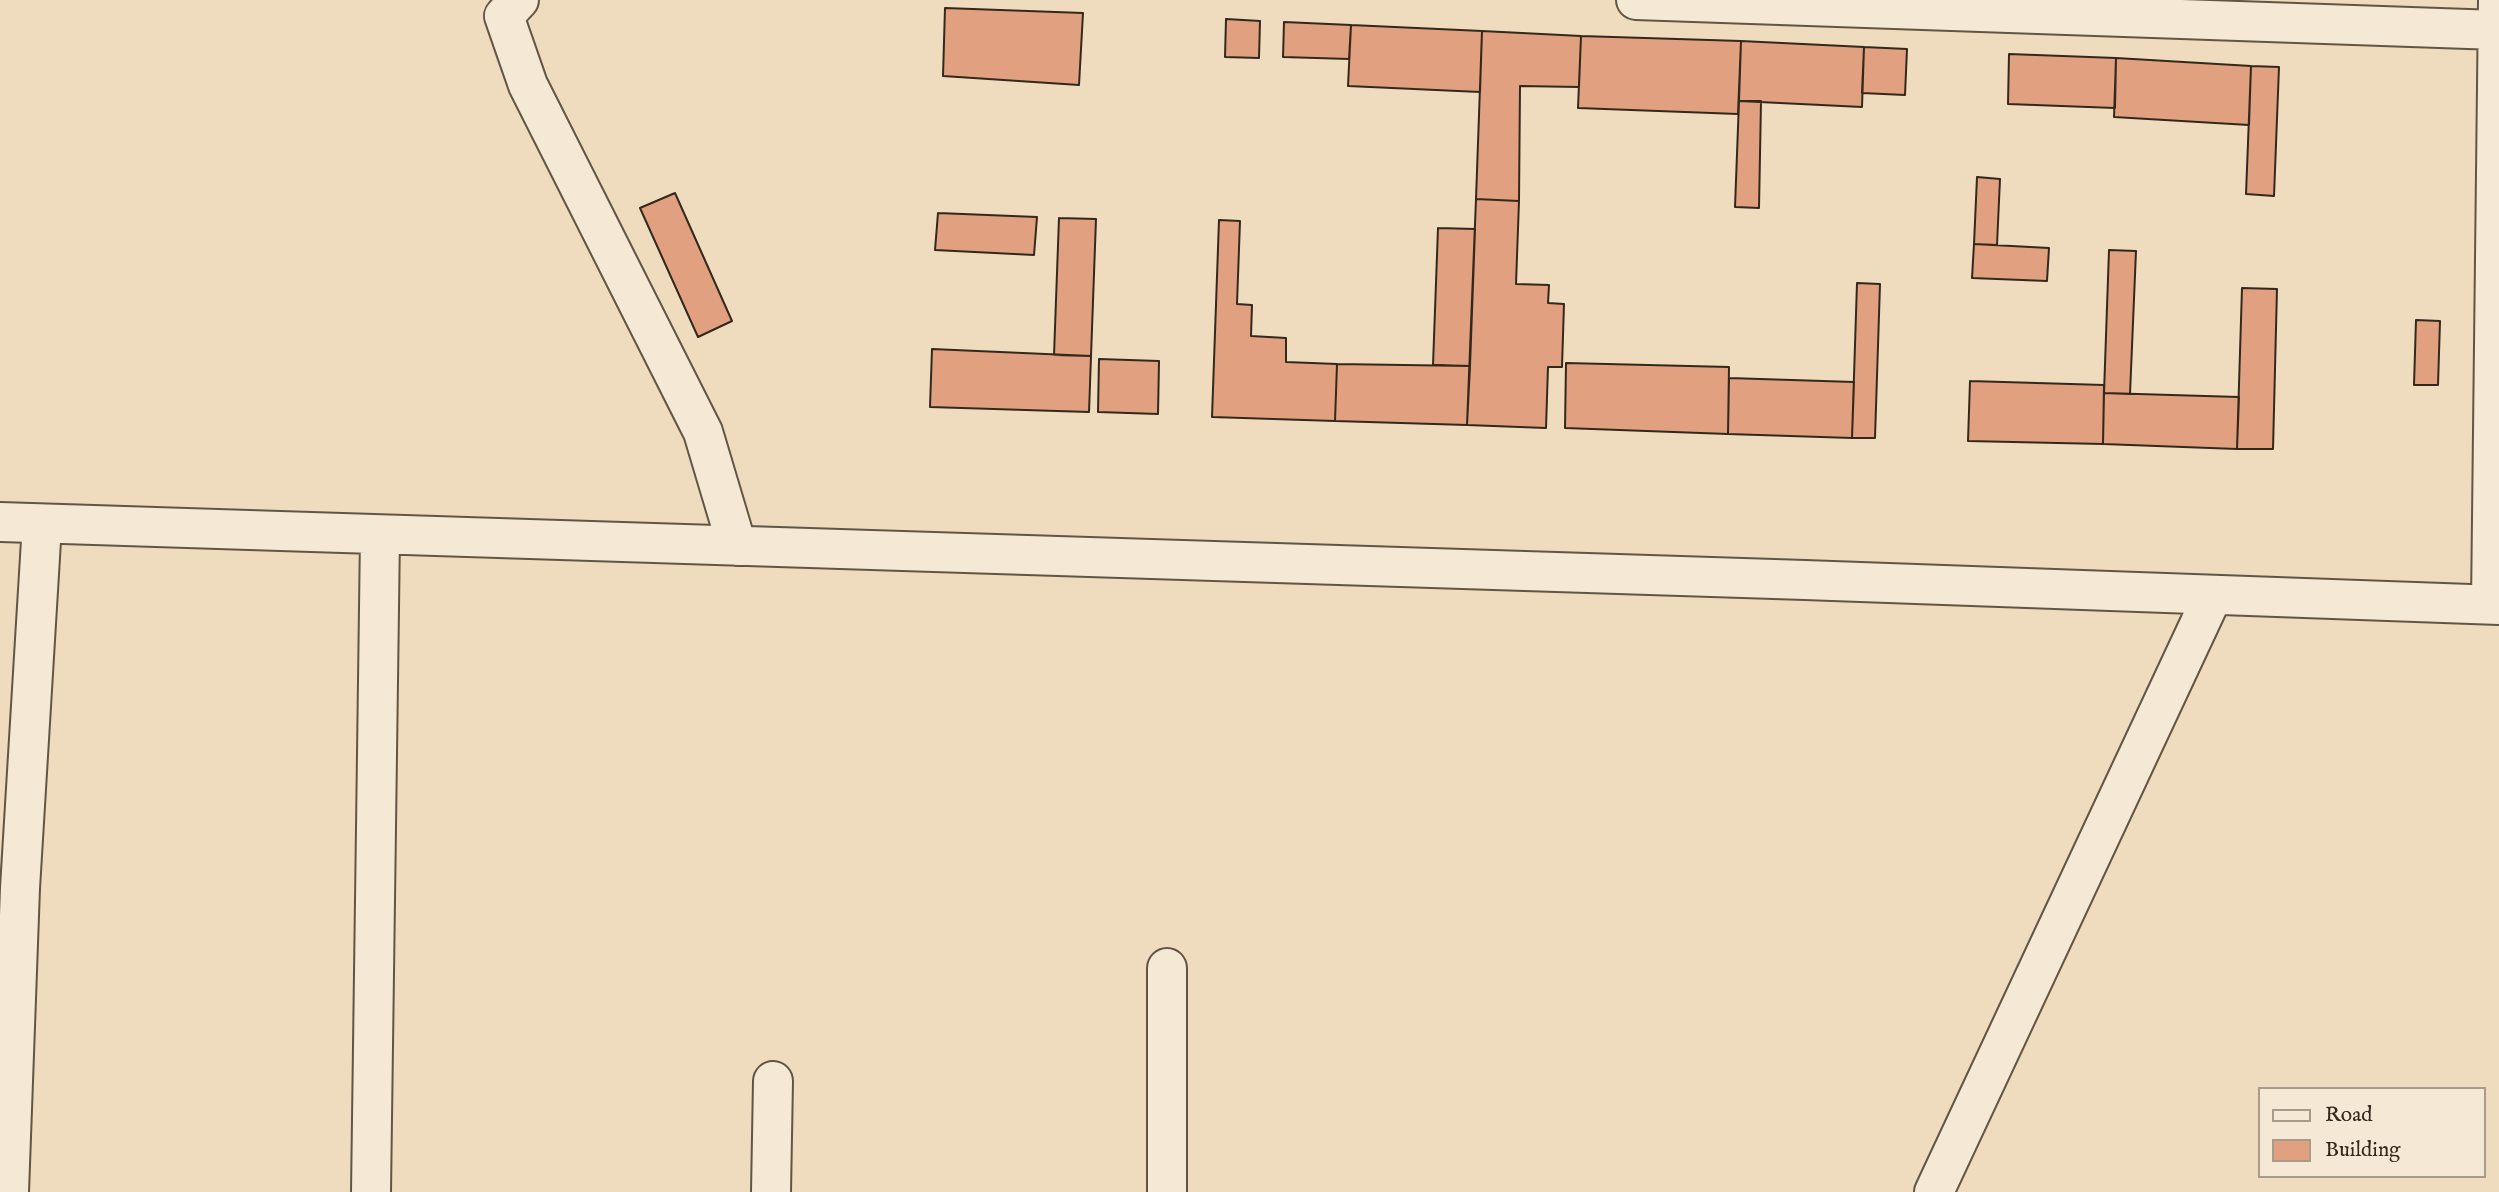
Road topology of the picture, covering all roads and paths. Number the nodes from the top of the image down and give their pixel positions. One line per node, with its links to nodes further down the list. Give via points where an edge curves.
1 (519, 0): 7 (street, via 504,16 528,85 703,432)
2 (1636, 0): 3 (street)
3 (2497, 15): 9 (street)
4 (0, 522): 5 (street)
5 (42, 524): 6 (street); 12 (street)
6 (380, 535): 7 (street); 13 (street)
7 (737, 546): 8 (street)
8 (2213, 595): 9 (street); 16 (street)
9 (2495, 605)
10 (1167, 968): 15 (street)
11 (773, 1081): 14 (street)
12 (6, 1176)
13 (371, 1192)
14 (771, 1192)
15 (1167, 1192)
16 (1934, 1192)

